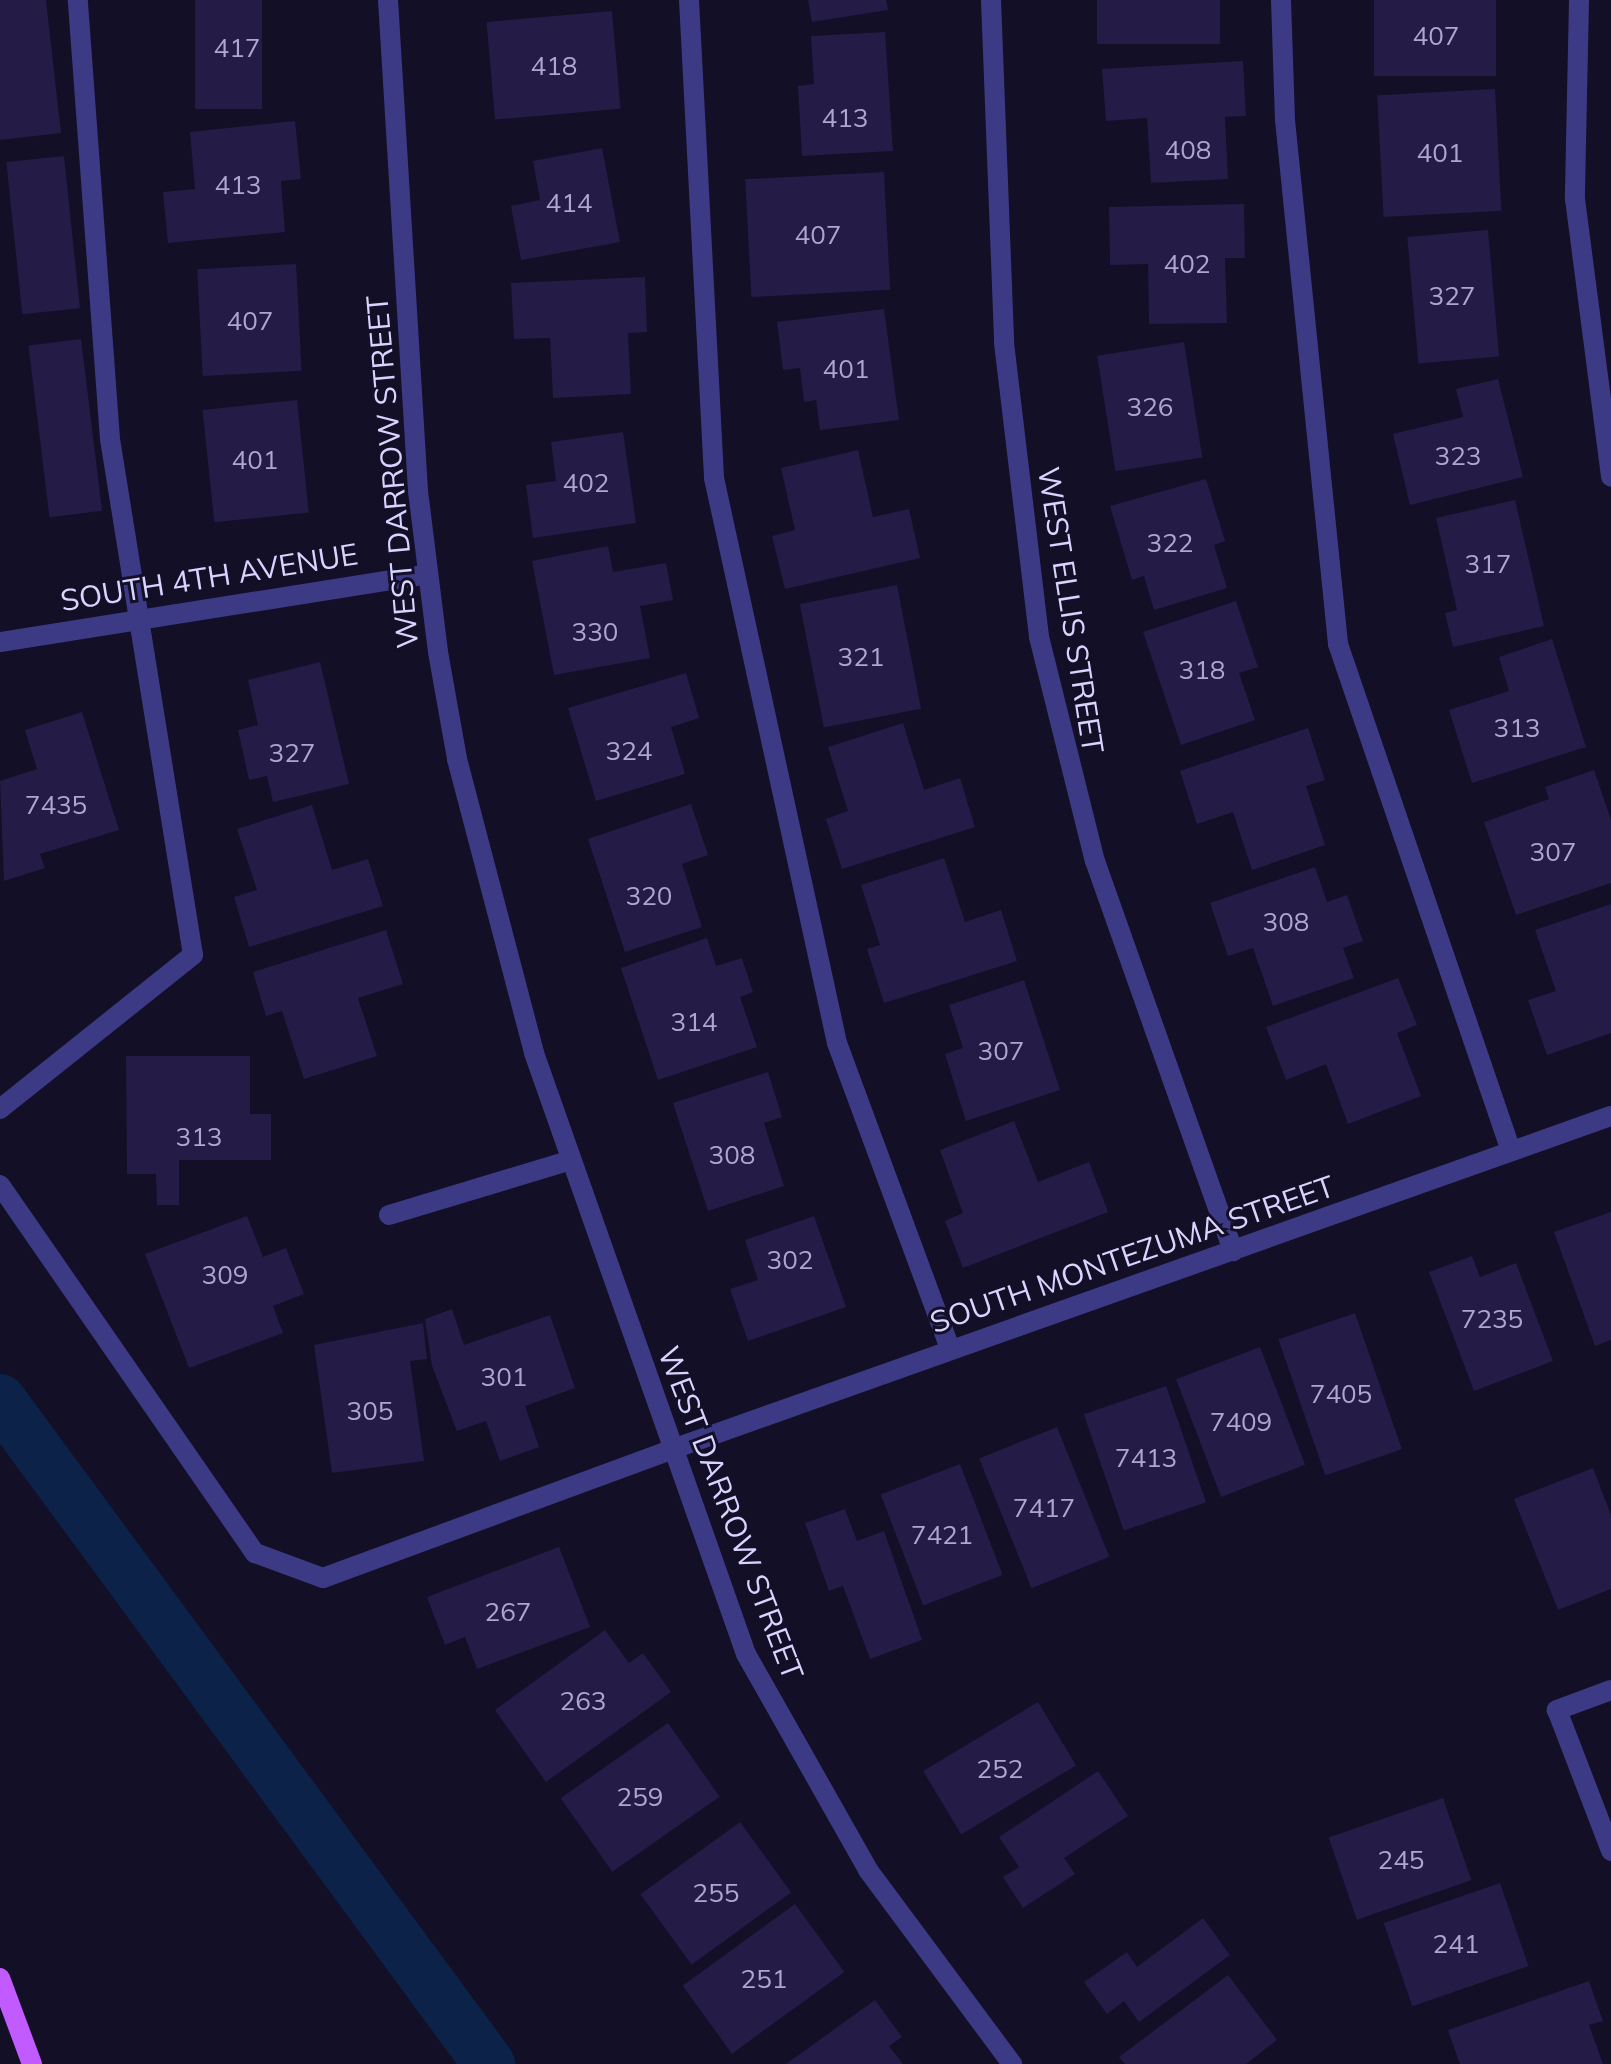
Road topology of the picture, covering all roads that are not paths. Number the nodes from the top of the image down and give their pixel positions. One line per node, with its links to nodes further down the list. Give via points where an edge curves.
1 (78, 0): 9 (street, via 110,439)
2 (388, 0): 8 (street, WEST DARROW STREET)
3 (689, 0): 18 (street, via 714,478 837,1043)
4 (991, 0): 17 (street, WEST ELLIS STREET, via 1004,343 1039,637 1095,861)
5 (1281, 0): 13 (street, via 1285,120 1338,644)
6 (1579, 0): 7 (street, via 1575,199)
7 (1611, 477)
8 (427, 574): 9 (street, SOUTH 4TH AVENUE); 14 (street, WEST DARROW STREET, via 457,759)
9 (139, 615): 10 (street, SOUTH 4TH AVENUE); 11 (street, via 193,955)
10 (0, 642)
11 (0, 1109)
12 (1611, 1116): 13 (street, SOUTH MONTEZUMA STREET)
13 (1511, 1151): 17 (street, SOUTH MONTEZUMA STREET)
14 (568, 1161): 16 (street); 19 (street, WEST DARROW STREET)
15 (0, 1185): 19 (street, SOUTH MONTEZUMA STREET, via 255,1553 323,1578)
16 (389, 1215)
17 (1233, 1251): 18 (street, SOUTH MONTEZUMA STREET)
18 (950, 1349): 19 (street, SOUTH MONTEZUMA STREET)
19 (673, 1449): 24 (street, WEST DARROW STREET, via 746,1654 808,1775 868,1870)
20 (1611, 1690): 21 (street, via 1557,1710)
21 (1611, 1851)
22 (0, 1978): 23 (main road)
23 (32, 2064)
24 (1012, 2064)

